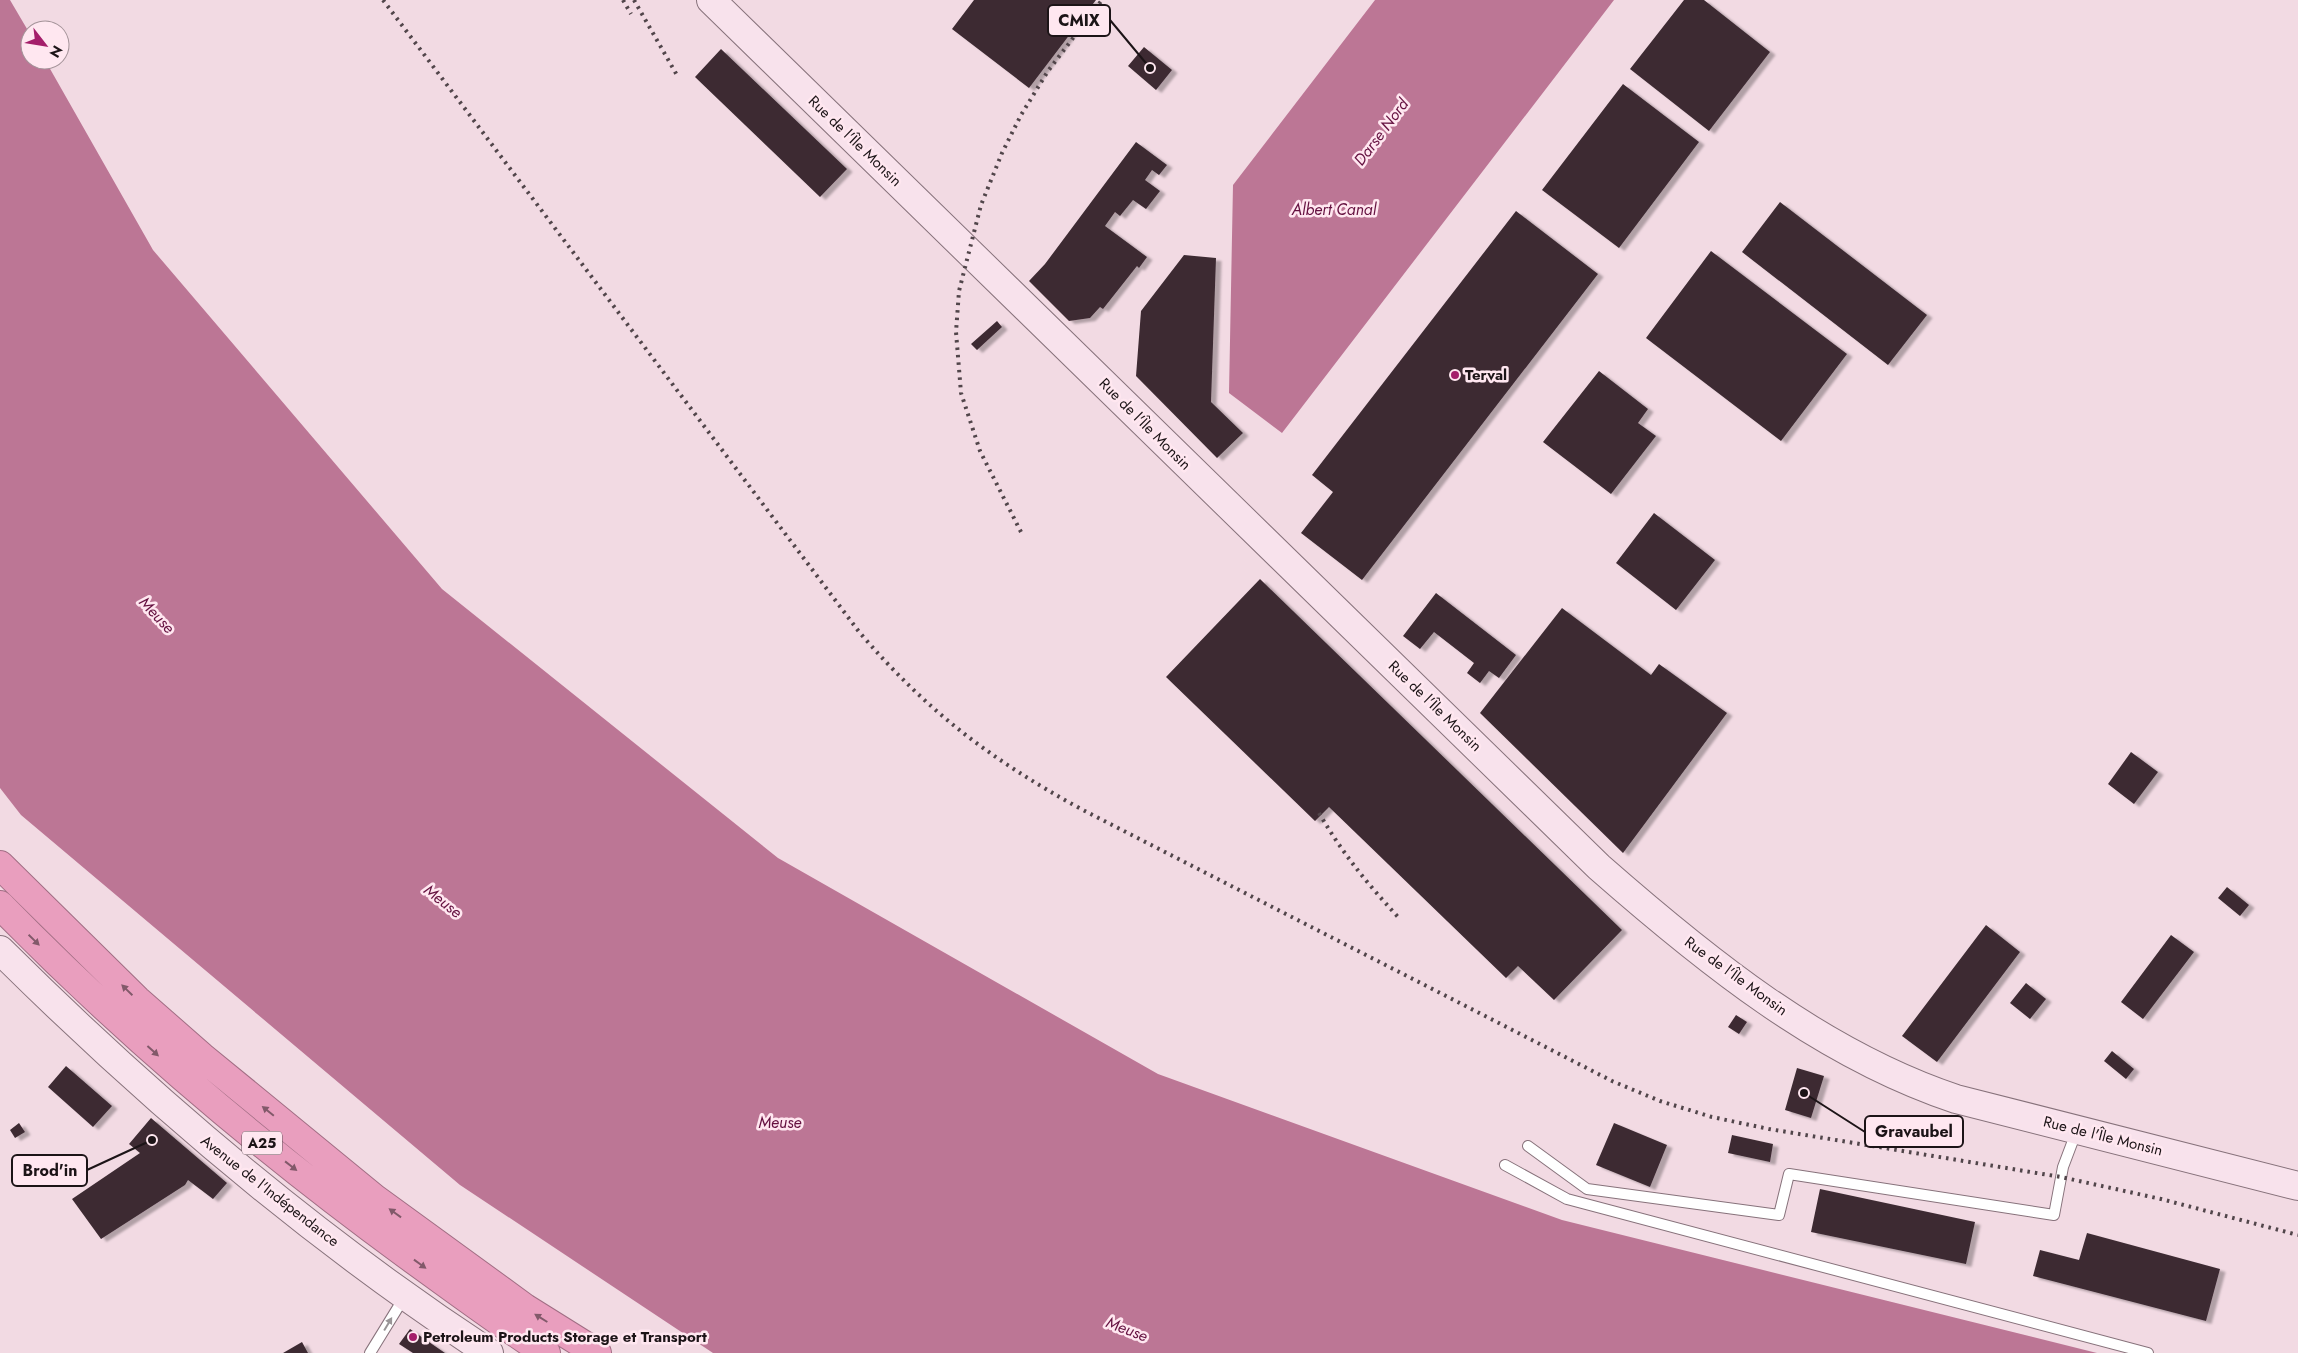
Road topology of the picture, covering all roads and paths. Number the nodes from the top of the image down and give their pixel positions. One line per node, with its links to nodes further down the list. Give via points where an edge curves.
1 (711, 0): 5 (street, Rue de l'Île Monsin, via 1599,867 1644,906 1782,1010 1878,1068 1956,1099)
2 (0, 865): 13 (highway, A25, one-way to 2, via 525,1308 374,1198 137,1000)
3 (0, 905): 12 (highway, A25, one-way to 12, via 119,1021 212,1103 357,1218)
4 (0, 950): 9 (street, Avenue de l'Indépendance, via 50,1000 201,1137)
5 (2077, 1129): 6 (lane, via 2063,1167 2054,1215 1789,1174 1778,1215 1587,1189); 8 (street, Rue de l'Île Monsin)
6 (1528, 1146)
7 (1506, 1166): 14 (lane, via 1567,1199)
8 (2298, 1186)
9 (405, 1295): 10 (lane, one-way to 9); 11 (street, Avenue de l'Indépendance)
10 (370, 1353)
11 (489, 1353)
12 (546, 1353)
13 (597, 1353)
14 (2148, 1353)

